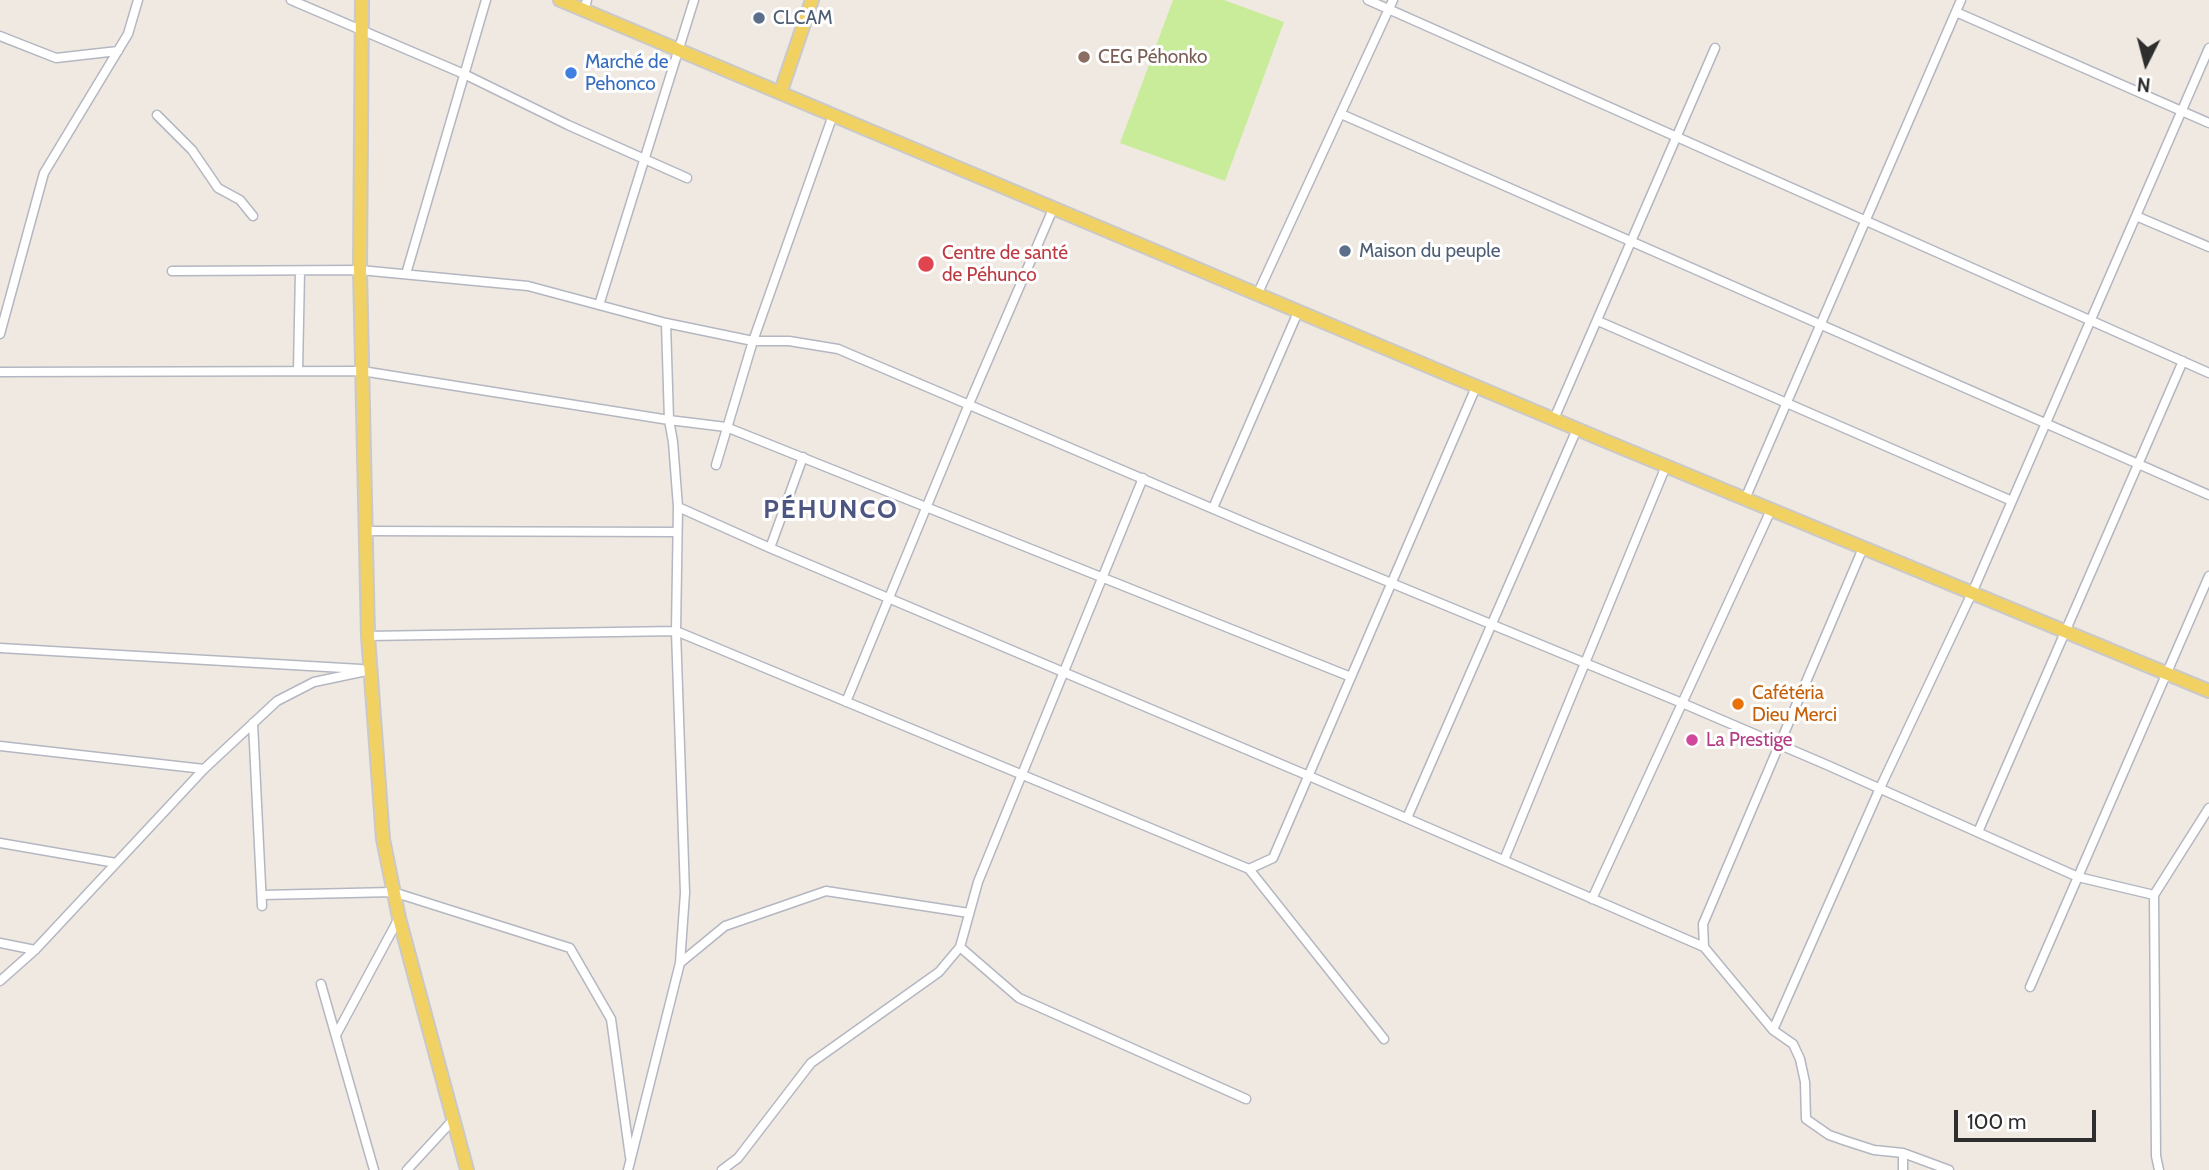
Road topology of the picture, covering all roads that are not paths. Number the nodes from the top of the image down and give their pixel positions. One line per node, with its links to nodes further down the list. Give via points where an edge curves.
1 (138, 0): 19 (street)
2 (291, 0): 14 (street)
3 (362, 0): 14 (main road)
4 (486, 0): 20 (street)
5 (560, 0): 11 (main road)
6 (695, 0): 18 (street)
7 (812, 0): 21 (main road)
8 (1368, 0): 12 (street)
9 (1393, 0): 12 (street)
10 (1961, 0): 13 (street)
11 (586, 5): 18 (main road)
12 (1389, 9): 23 (street); 27 (street)
13 (1956, 12): 22 (street); 33 (street)
14 (361, 31): 20 (street); 36 (main road)
15 (0, 36): 19 (street, via 56,58)
16 (1715, 48): 27 (street)
17 (2209, 48): 22 (street)
18 (678, 50): 21 (main road); 28 (street)
19 (118, 51): 47 (street, via 44,173)
20 (464, 74): 28 (street); 39 (street)
21 (781, 91): 25 (main road)
22 (2182, 111): 26 (street); 32 (street)
23 (1341, 114): 34 (street); 40 (street)
24 (157, 115): 31 (street, via 192,150 218,188 240,200)
25 (833, 115): 30 (main road); 48 (street)
26 (2209, 123)
27 (1677, 137): 33 (street); 34 (street)
28 (644, 159): 29 (street); 41 (street)
29 (687, 178)
30 (1053, 209): 40 (main road); 56 (street)
31 (253, 216)
32 (2136, 216): 35 (street); 44 (street)
33 (1866, 221): 44 (street); 46 (street)
34 (1632, 242): 43 (street); 46 (street)
35 (2209, 247)
36 (360, 270): 38 (street); 39 (street); 51 (main road)
37 (172, 271): 38 (street)
38 (300, 271): 50 (street)
39 (406, 274): 41 (street, via 528,286)
40 (1257, 295): 42 (main road)
41 (599, 305): 45 (street)
42 (1298, 312): 54 (main road); 72 (street)
43 (1598, 321): 55 (street); 57 (street)
44 (2090, 321): 49 (street); 59 (street)
45 (666, 323): 48 (street); 58 (street)
46 (1821, 325): 55 (street); 59 (street)
47 (0, 334)
48 (752, 341): 56 (street, via 838,349); 60 (street)
49 (2183, 362): 53 (street); 63 (street)
50 (298, 370): 51 (street); 52 (street)
51 (362, 371): 58 (street); 74 (main road)
52 (0, 372)
53 (2209, 373)
54 (1476, 387): 57 (main road); 80 (street)
55 (1786, 403): 68 (street); 69 (street)
56 (968, 404): 66 (street); 71 (street)
57 (1554, 419): 61 (main road)
58 (669, 420): 60 (street); 70 (street)
59 (2046, 424): 63 (street); 69 (street)
60 (726, 427): 62 (street); 64 (street)
61 (1577, 429): 65 (main road); 83 (street)
62 (803, 457): 71 (street); 76 (street)
63 (2138, 464): 67 (street); 85 (street)
64 (716, 465)
65 (1666, 466): 68 (main road); 88 (street)
66 (1143, 478): 72 (street); 79 (street)
67 (2209, 495)
68 (1745, 499): 73 (main road)
69 (2012, 501): 81 (street)
70 (678, 507): 75 (street); 76 (street)
71 (926, 507): 79 (street); 82 (street)
72 (1213, 508): 80 (street)
73 (1771, 510): 77 (main road); 95 (street)
74 (366, 531): 75 (street); 86 (main road)
75 (677, 532): 84 (street)
76 (770, 548): 82 (street)
77 (1863, 548): 81 (main road); 97 (street)
78 (2209, 576): 91 (street)
79 (1102, 578): 90 (street); 92 (street)
80 (1392, 583): 83 (street); 92 (street)
81 (1972, 593): 85 (main road); 102 (street)
82 (889, 598): 90 (street); 94 (street)
83 (1492, 624): 88 (street); 104 (street)
84 (676, 631): 86 (street); 94 (street); 122 (street, via 685,893)
85 (2066, 632): 91 (main road); 105 (street)
86 (368, 636): 89 (main road)
87 (0, 648): 89 (street)
88 (1585, 663): 95 (street); 107 (street)
89 (371, 670): 96 (street, via 314,682 277,701); 111 (main road, via 383,839)
90 (1064, 672): 100 (street); 101 (street)
91 (2166, 674): 93 (main road); 110 (street)
92 (1351, 677): 101 (street)
93 (2209, 691)
94 (846, 702): 100 (street)
95 (1682, 703): 97 (street); 114 (street)
96 (253, 723): 99 (street); 112 (street)
97 (1781, 745): 102 (street); 120 (street, via 1703,924)
98 (0, 746): 99 (street)
99 (204, 769): 108 (street)
100 (1022, 774): 109 (street); 116 (street)
101 (1309, 776): 104 (street); 109 (street, via 1273,858)
102 (1880, 788): 105 (street); 126 (street)
103 (2209, 808): 113 (street)
104 (1407, 818): 107 (street)
105 (1978, 832): 110 (street)
106 (0, 843): 108 (street)
107 (1504, 860): 114 (street)
108 (116, 863): 121 (street)
109 (1249, 869): 128 (street)
110 (2078, 877): 113 (street); 125 (street)
111 (393, 892): 112 (street); 117 (main road); 132 (street, via 570,948 611,1019)
112 (262, 895): 115 (street)
113 (2154, 895): 139 (street)
114 (1592, 899): 120 (street)
115 (262, 906)
116 (969, 913): 119 (street); 122 (street, via 826,891 724,926)
117 (399, 918): 127 (street); 130 (main road)
118 (0, 943): 121 (street)
119 (960, 947): 129 (street, via 1019,998); 136 (street, via 939,972 811,1063 738,1158)
120 (1704, 947): 126 (street)
121 (35, 950): 123 (street)
122 (680, 963): 132 (street)
123 (0, 981)
124 (321, 984): 127 (street)
125 (2030, 987)
126 (1773, 1030): 131 (street, via 1793,1044 1800,1059 1806,1119 1846,1141)
127 (336, 1035): 133 (street)
128 (1384, 1039)
129 (1246, 1099)
130 (452, 1121): 134 (street); 135 (main road)
131 (1903, 1153): 137 (street); 138 (street)
132 (631, 1168)
133 (374, 1170)
134 (408, 1170)
135 (467, 1170)
136 (722, 1170)
137 (1903, 1170)
138 (1949, 1170)
139 (2159, 1170)

